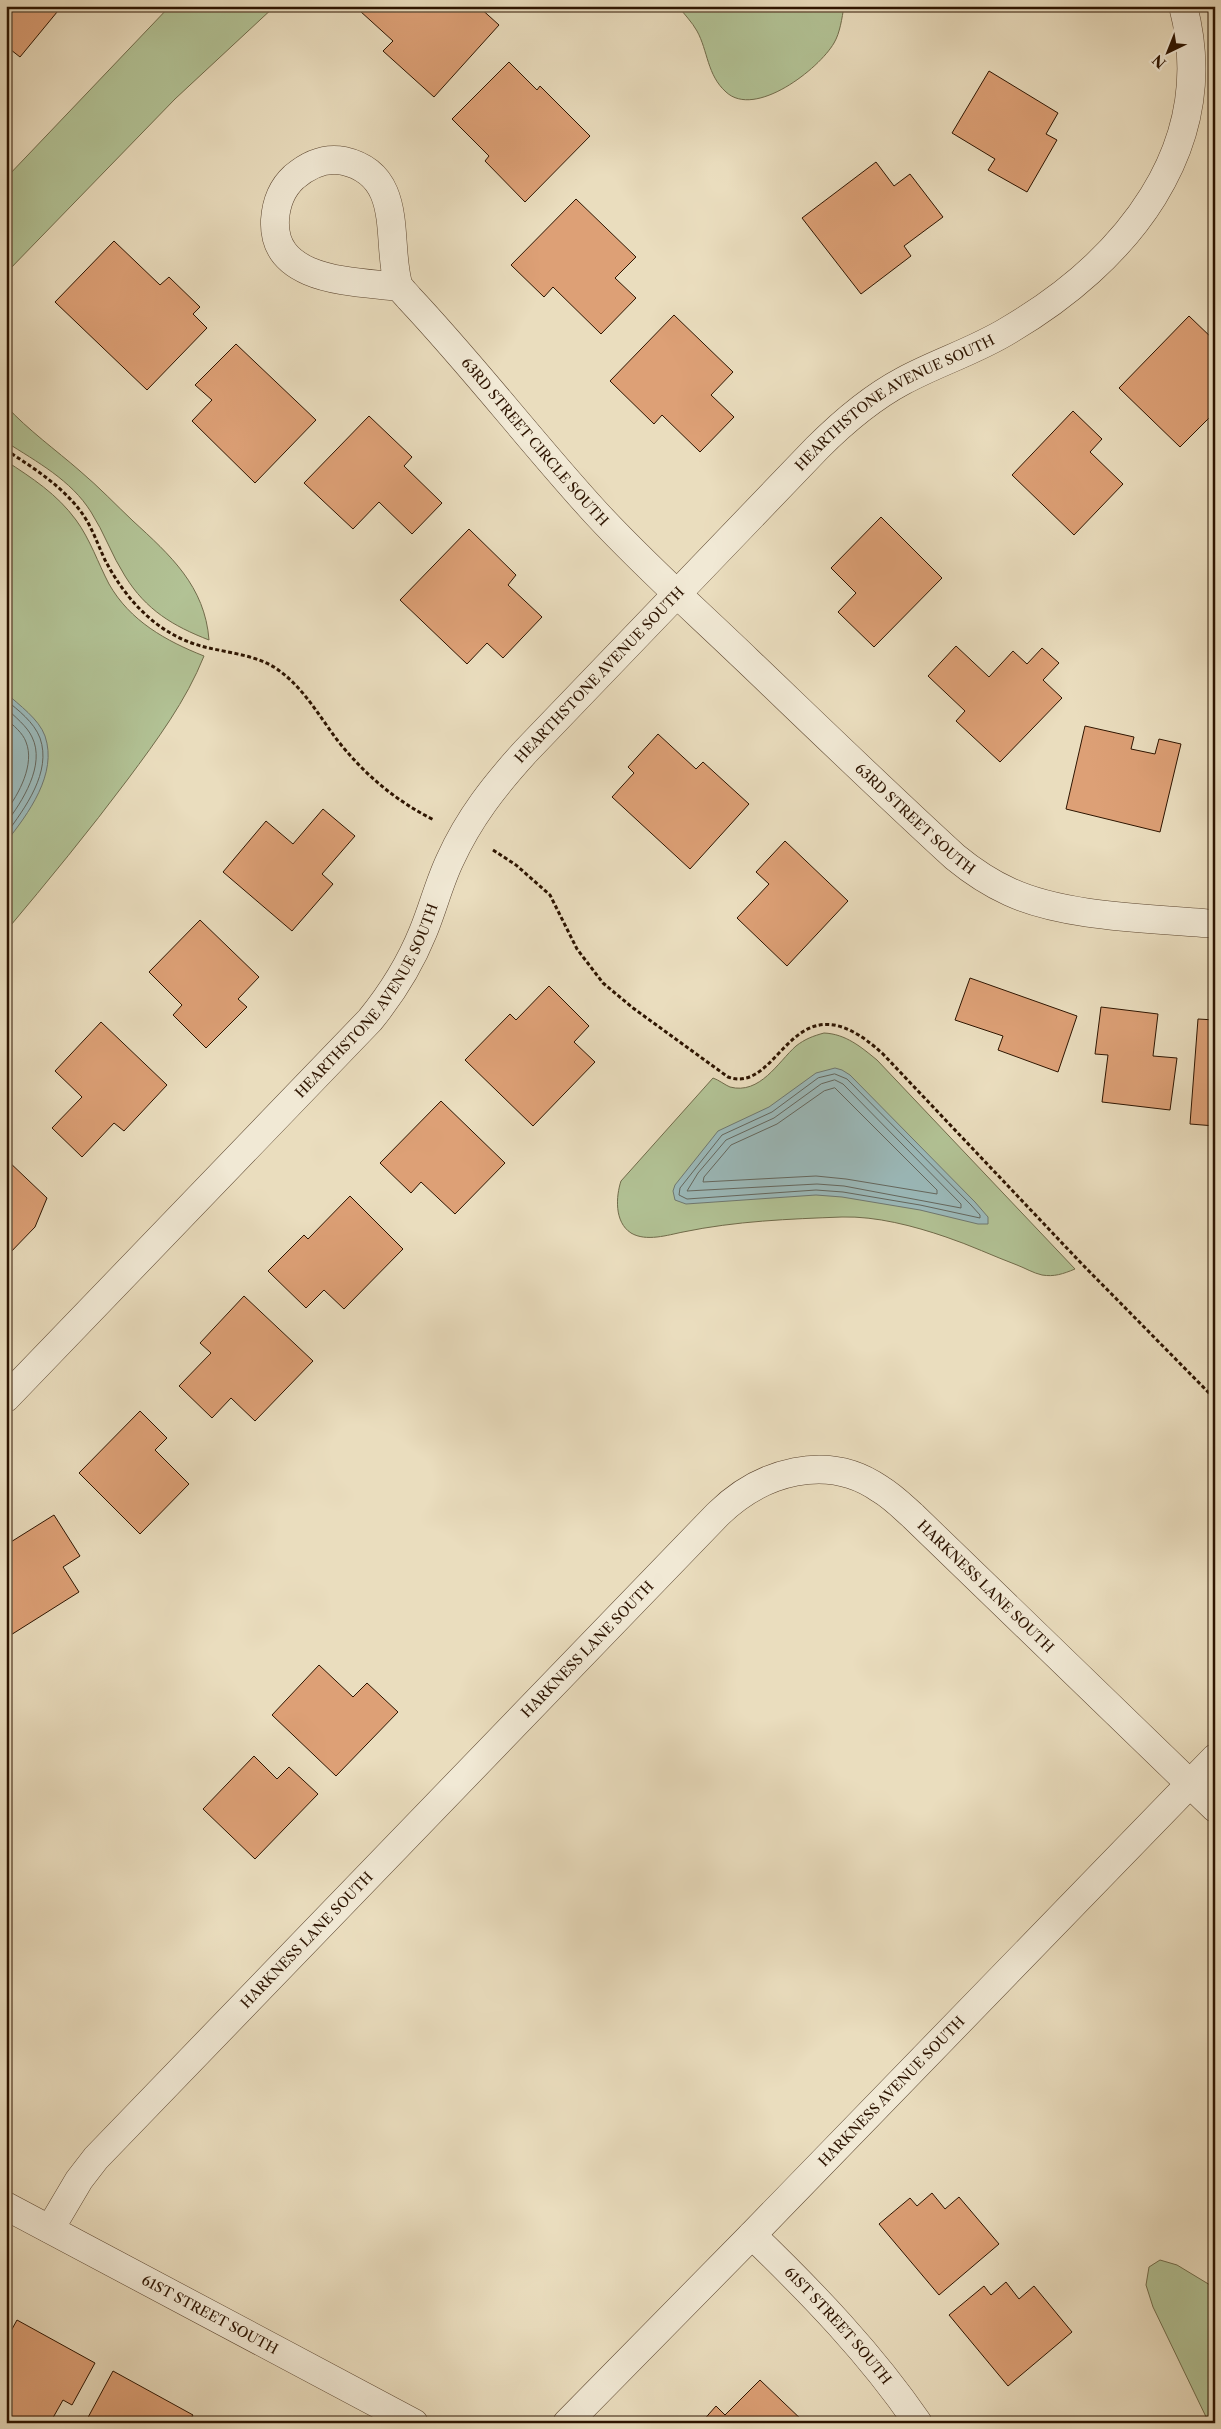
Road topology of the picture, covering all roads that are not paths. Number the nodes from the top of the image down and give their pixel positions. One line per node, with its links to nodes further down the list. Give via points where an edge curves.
1 (1183, 6): 3 (street, HEARTHSTONE AVENUE SOUTH, via 1196,64 1189,127 1182,152 1165,188 1134,231 1081,280 1024,321 974,349 905,380 860,410 817,448)
2 (399, 287): 2 (street, via 388,202 372,176 358,166 334,159 314,164 294,177 282,194 275,217 277,239 291,261 318,275); 3 (street, 63RD STREET CIRCLE SOUTH, via 596,513)
3 (677, 594): 4 (street, 63RD STREET SOUTH, via 955,857 986,879 1026,898 1075,910); 5 (street, HEARTHSTONE AVENUE SOUTH, via 483,800 450,861 407,966 370,1020)
4 (1215, 924)
5 (6, 1398)
6 (1215, 1758): 7 (street, HARKNESS AVENUE SOUTH)
7 (1189, 1784): 8 (street, HARKNESS LANE SOUTH); 10 (street, HARKNESS LANE SOUTH, via 920,1523 879,1488 856,1476 834,1471 804,1470 774,1477 748,1489 718,1514 96,2158); 11 (street, HARKNESS AVENUE SOUTH)
8 (1215, 1808)
9 (6, 2206): 10 (street, 61ST STREET SOUTH)
10 (50, 2229): 12 (street, 61ST STREET SOUTH)
11 (752, 2236): 13 (street, HARKNESS AVENUE SOUTH); 14 (street, 61ST STREET SOUTH, via 830,2315)
12 (414, 2423)
13 (567, 2423)
14 (918, 2423)

